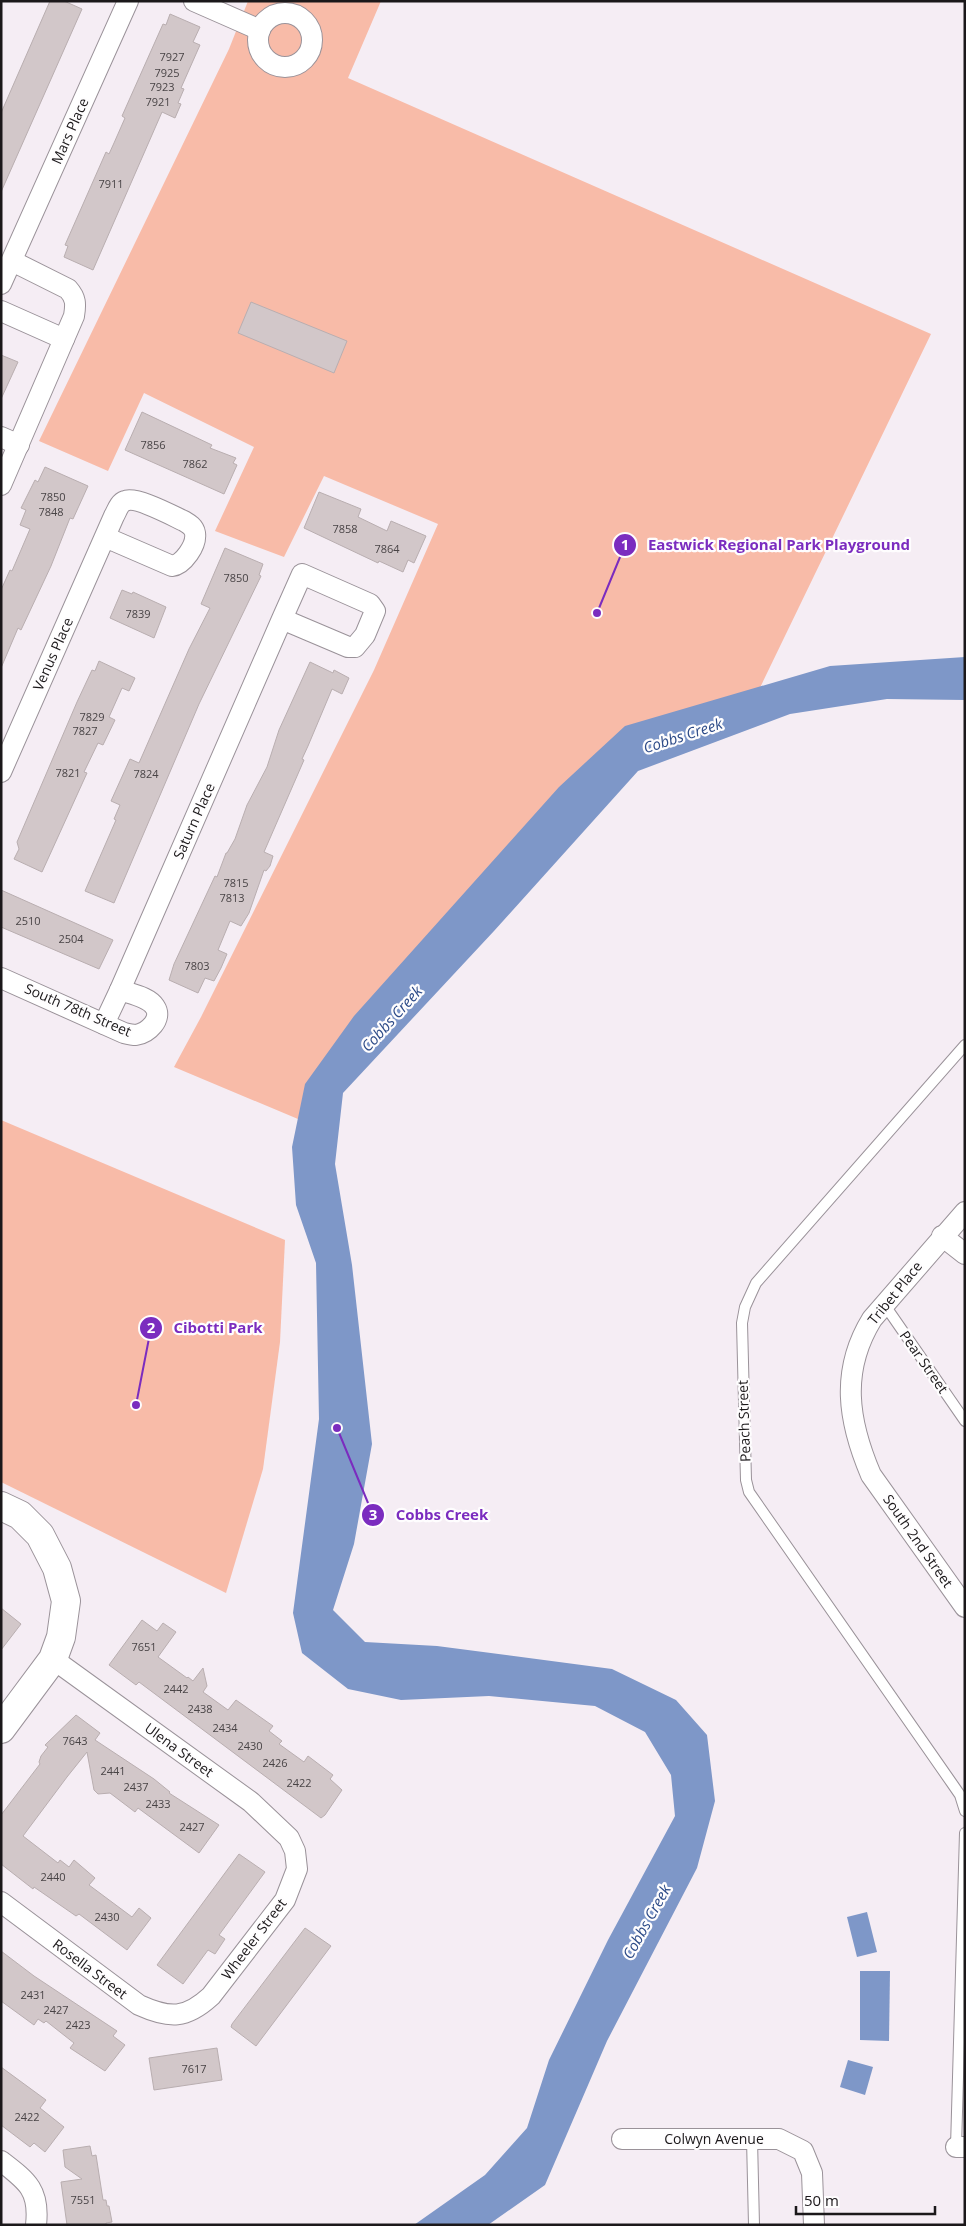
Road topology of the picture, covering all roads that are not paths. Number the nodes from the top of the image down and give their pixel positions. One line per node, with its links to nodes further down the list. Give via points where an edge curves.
1 (128, 1): 4 (street, Mars Place)
2 (194, 1): 3 (street)
3 (260, 30)
4 (12, 261): 5 (street, Mars Place); 7 (street, via 68,289 74,296 74,316)
5 (1, 284)
6 (1, 311): 7 (street)
7 (64, 339): 8 (street, via 36,402)
8 (10, 441): 9 (street)
9 (1, 485)
10 (105, 537): 12 (street, Venus Place)
11 (282, 618): 11 (street, Saturn Place, via 302,574 370,604 375,611 355,647 348,647); 14 (street, Saturn Place)
12 (1, 772)
13 (1, 978): 15 (street, South 78th Street)
14 (120, 990): 15 (street, Saturn Place); 15 (street, South 78th Street, via 150,1001 158,1016 144,1032 135,1035)
15 (104, 1024)
16 (965, 1045): 27 (lane, Peach Street, via 756,1283 745,1307 742,1338 749,1492 960,1795)
17 (965, 1212): 18 (street, Tribet Place)
18 (942, 1236): 19 (street); 20 (street, Tribet Place)
19 (965, 1254)
20 (884, 1304): 21 (lane, Pear Street); 22 (street, Tribet Place, via 861,1337 851,1378 851,1416)
21 (965, 1421)
22 (871, 1475): 24 (street, South 2nd Street)
23 (1, 1506): 25 (street, via 20,1515 40,1535 57,1568 66,1601 61,1637)
24 (965, 1607)
25 (53, 1659): 26 (street); 29 (street, Ulena Street, via 251,1802 288,1838)
26 (1, 1729)
27 (965, 1811)
28 (965, 1834): 34 (lane)
29 (296, 1851): 31 (street, Wheeler Street, via 298,1869 285,1900 211,1996 198,2009)
30 (1, 1902): 31 (street, Rosella Street, via 139,2005 156,2013)
31 (188, 2013)
32 (752, 2138): 33 (street, Colwyn Avenue); 37 (lane); 38 (street, Colwyn Avenue, via 779,2138 803,2151 812,2173)
33 (622, 2140)
34 (960, 2147)
35 (1, 2161): 36 (street, via 26,2180 38,2210)
36 (36, 2225)
37 (754, 2225)
38 (814, 2225)

